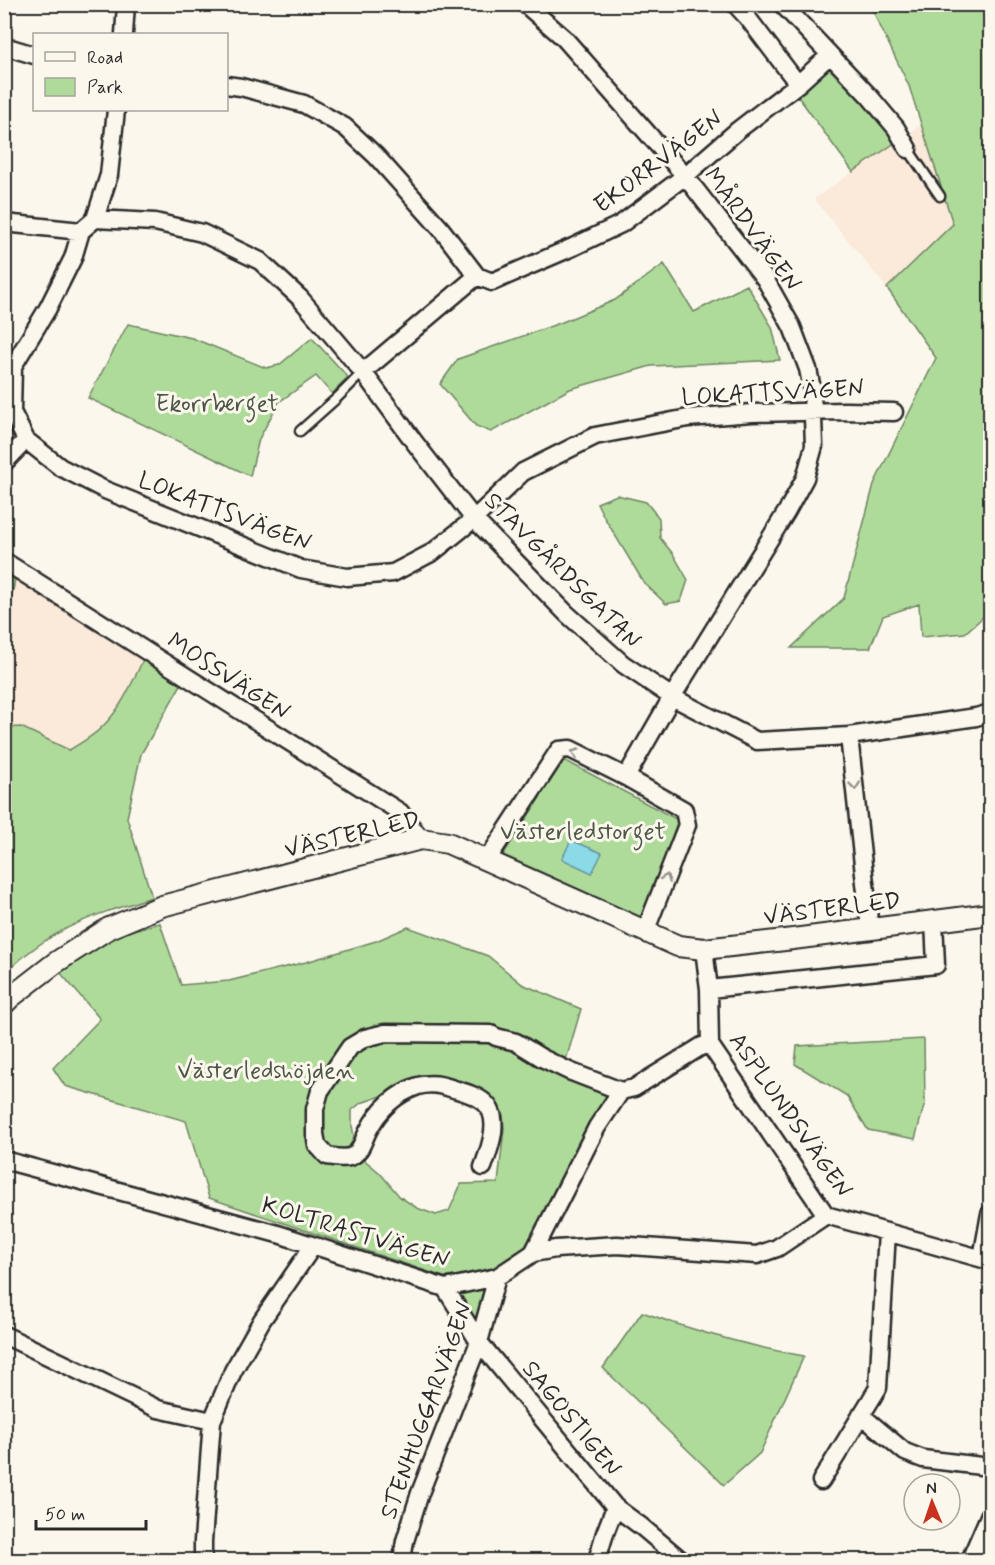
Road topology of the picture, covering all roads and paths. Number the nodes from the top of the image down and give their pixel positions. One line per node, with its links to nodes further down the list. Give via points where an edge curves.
1 (126, 4): 5 (street)
2 (525, 4): 13 (street, MÅRDVÄGEN, via 564,38)
3 (735, 4): 9 (street)
4 (782, 4): 8 (street)
5 (124, 33)
6 (4, 46): 7 (street)
7 (33, 55)
8 (830, 55): 9 (street, EKORRVÄGEN); 12 (street, via 896,128)
9 (798, 84): 13 (street, EKORRVÄGEN)
10 (228, 85): 18 (street, via 304,105 345,127 441,229)
11 (116, 111): 15 (street, via 109,175)
12 (908, 149): 14 (lane)
13 (685, 176): 18 (street, EKORRVÄGEN, via 621,224 573,248 492,282); 20 (street, MÅRDVÄGEN, via 765,279 792,327 808,369)
14 (940, 196)
15 (95, 219): 17 (street); 19 (street, STAVGÅRDSGATAN, via 155,222 202,233 260,261 300,298)
16 (4, 223): 17 (street)
17 (81, 231): 23 (street, LOKATTSVÄGEN, via 73,258 48,308 13,366 12,412)
18 (477, 276): 19 (street)
19 (363, 372): 22 (lane); 25 (street, STAVGÅRDSGATAN)
20 (813, 412): 21 (street, LOKATTSVÄGEN); 25 (street, LOKATTSVÄGEN, via 688,418 595,436 523,472); 27 (street, MÅRDVÄGEN, via 814,446 805,478)
21 (894, 412)
22 (300, 431)
23 (26, 440): 24 (street); 25 (street, LOKATTSVÄGEN, via 60,467 105,490 301,569 347,577 393,573 433,552)
24 (4, 463)
25 (474, 519): 27 (street, STAVGÅRDSGATAN, via 575,621 623,664)
26 (4, 561): 31 (street, MOSSVÄGEN, via 400,812)
27 (672, 697): 29 (street, STAVGÅRDSGATAN, via 758,741); 30 (street, MÅRDVÄGEN)
28 (990, 713): 29 (street, STAVGÅRDSGATAN)
29 (849, 736): 35 (street, one-way to 35)
30 (627, 777): 32 (street, one-way to 32, via 570,749 559,750); 36 (street, one-way to 30, via 687,825 684,810)
31 (421, 839): 32 (street, VÄSTERLED, via 448,843); 39 (street, VÄSTERLED, via 162,906 109,928 55,963)
32 (487, 860): 36 (street, VÄSTERLED)
33 (990, 914): 34 (street, VÄSTERLED)
34 (934, 921): 35 (street, VÄSTERLED); 38 (street, VÄSTERLED, via 936,965)
35 (870, 929): 37 (street, VÄSTERLED)
36 (645, 932): 37 (street, VÄSTERLED, via 678,946)
37 (704, 949): 38 (street, ASPLUNDSVÄGEN)
38 (709, 989): 40 (street, ASPLUNDSVÄGEN)
39 (4, 1004)
40 (710, 1045): 41 (street, via 702,1046 634,1088); 45 (street, ASPLUNDSVÄGEN)
41 (621, 1091): 43 (street, via 491,1034 385,1033 350,1047 320,1091 314,1123 317,1145 327,1156 347,1158 360,1148 375,1116 405,1091 435,1083 483,1100 491,1110 493,1123); 48 (street, via 597,1127)
42 (4, 1160): 47 (street, KOLTRASTVÄGEN)
43 (483, 1167)
44 (990, 1214): 49 (street)
45 (826, 1215): 46 (street, ASPLUNDSVÄGEN); 48 (street, KOLTRASTVÄGEN, via 777,1248 757,1255 617,1245)
46 (887, 1232): 49 (street, ASPLUNDSVÄGEN); 54 (street, via 878,1388)
47 (313, 1246): 51 (street, KOLTRASTVÄGEN); 55 (street, via 262,1320 233,1371)
48 (533, 1253): 50 (street, KOLTRASTVÄGEN)
49 (986, 1260)
50 (497, 1277): 51 (street, KOLTRASTVÄGEN); 53 (street, STENHUGGARVÄGEN)
51 (445, 1288): 53 (street, SAGOSTIGEN)
52 (4, 1335): 55 (street, via 158,1409)
53 (479, 1342): 58 (street, SAGOSTIGEN); 62 (street, STENHUGGARVÄGEN, via 420,1493)
54 (861, 1416): 56 (street, via 905,1452 923,1459); 57 (street)
55 (212, 1421): 61 (street)
56 (981, 1466)
57 (821, 1481)
58 (615, 1507): 63 (street); 64 (street, SAGOSTIGEN)
59 (990, 1514): 60 (street)
60 (972, 1559)
61 (203, 1560)
62 (402, 1560)
63 (597, 1560)
64 (681, 1560)

